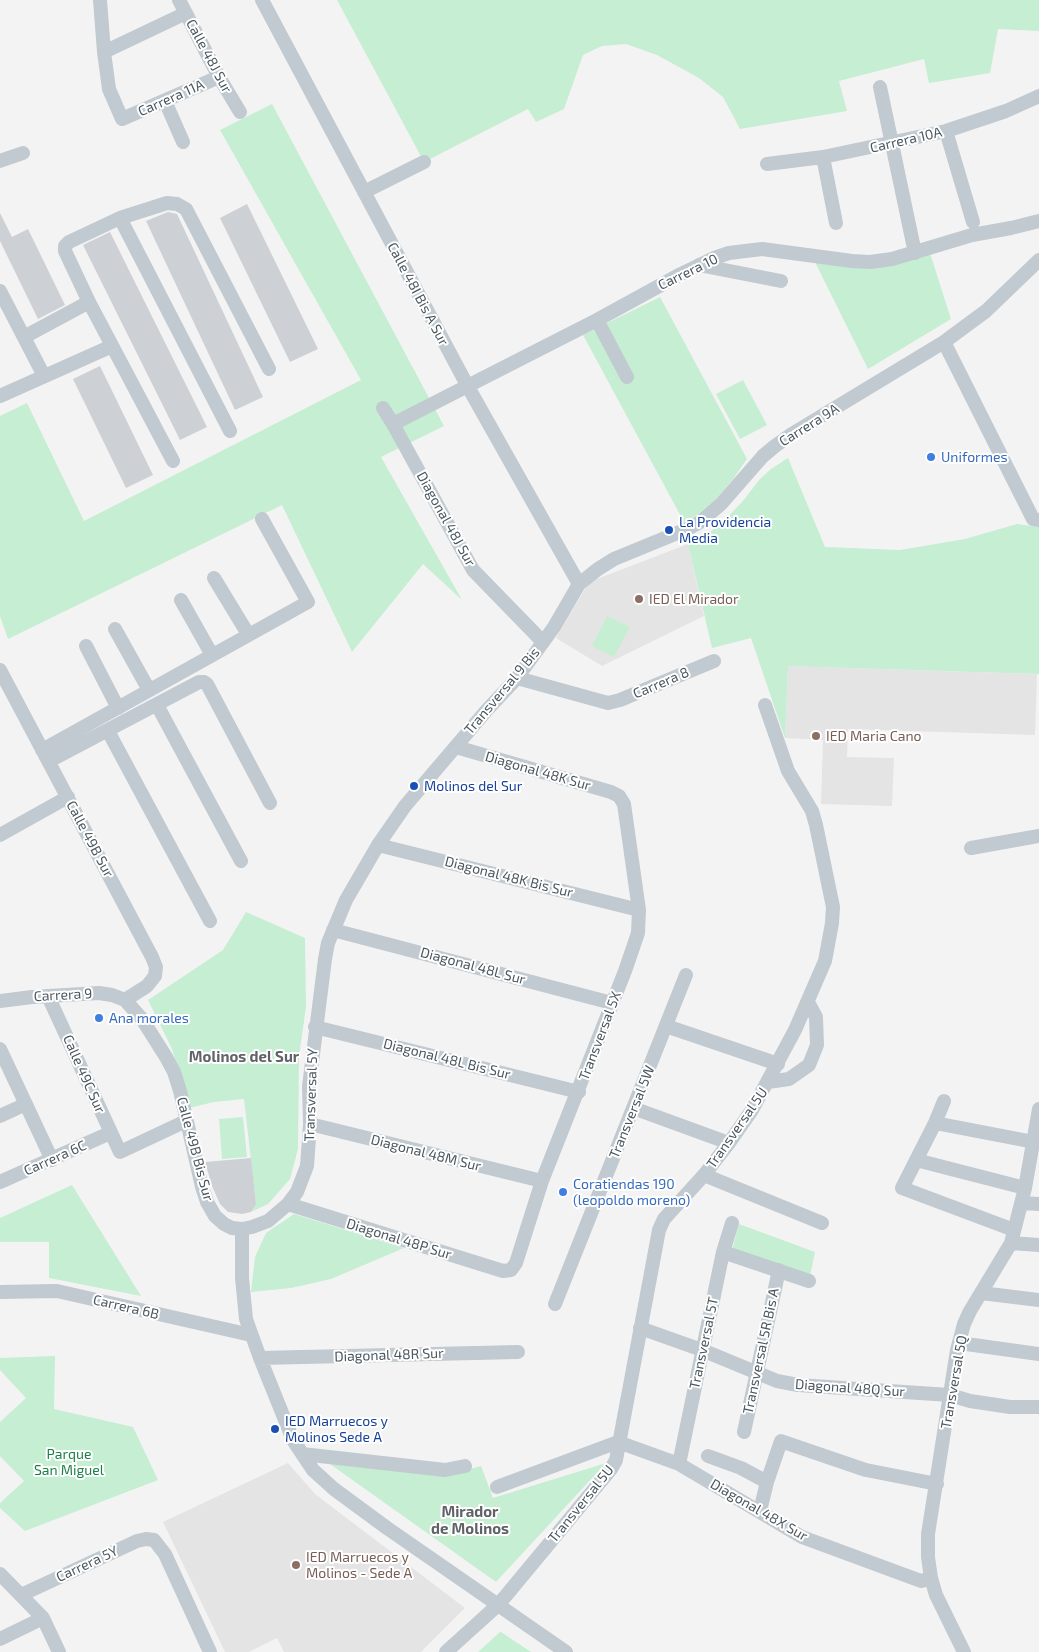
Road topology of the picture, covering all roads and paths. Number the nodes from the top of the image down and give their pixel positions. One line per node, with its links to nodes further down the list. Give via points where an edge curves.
1 (100, 0): 5 (street)
2 (180, 0): 4 (street, Calle 48J Sur)
3 (262, 0): 19 (street, Calle 48I Bis A Sur)
4 (186, 13): 5 (street); 6 (street, Calle 48J Sur)
5 (104, 52): 9 (street, Carrera 11A, via 109,89 122,119)
6 (219, 77): 9 (street, Carrera 11A); 10 (street, Calle 48J Sur)
7 (880, 86): 13 (street)
8 (1039, 96): 11 (street, Carrera 10A)
9 (165, 101): 12 (street)
10 (240, 112)
11 (946, 131): 13 (street, Carrera 10A); 22 (street)
12 (183, 142)
13 (892, 144): 15 (street, Carrera 10A); 24 (street)
14 (24, 153): 16 (street)
15 (823, 157): 18 (street, Carrera 10A); 23 (street)
16 (0, 161)
17 (424, 162): 19 (street)
18 (767, 164)
19 (364, 192): 37 (street, Calle 48I Bis A Sur)
20 (120, 218): 29 (street, via 66,246); 34 (street, via 167,204 178,204 186,209); 41 (street)
21 (1039, 220): 24 (street, Carrera 10, via 972,235)
22 (973, 222)
23 (836, 223)
24 (915, 253): 26 (street, Carrera 10, via 870,262 762,249 729,253)
25 (1039, 260): 32 (street, Carrera 9A, via 986,311)
26 (699, 265): 27 (street); 30 (street, Carrera 10)
27 (781, 281)
28 (0, 291): 31 (street)
29 (89, 302): 31 (street); 33 (street)
30 (597, 320): 36 (street); 37 (street, Carrera 10)
31 (24, 337): 35 (street)
32 (944, 342): 44 (street); 46 (street, Carrera 9A, via 781,442 763,456 721,504 700,522 614,559)
33 (112, 346): 35 (street); 42 (street)
34 (269, 369)
35 (44, 376): 38 (street)
36 (627, 377)
37 (466, 386): 40 (street, Carrera 10); 46 (street, Calle 48I Bis A Sur)
38 (0, 396)
39 (383, 408): 40 (street, Diagonal 48J Sur)
40 (393, 424): 50 (street, Diagonal 48J Sur, via 473,570)
41 (230, 431)
42 (174, 461)
43 (262, 519): 49 (street, via 308,602)
44 (1036, 520)
45 (214, 578): 49 (street)
46 (579, 584): 50 (street, Transversal 9 Bis)
47 (181, 600): 52 (street)
48 (115, 629): 56 (street)
49 (248, 634): 52 (street)
50 (543, 642): 55 (street, Transversal 9 Bis)
51 (86, 646): 59 (street)
52 (212, 655): 56 (street)
53 (714, 661): 55 (street, Carrera 8, via 608,703)
54 (0, 670): 62 (street, Calle 49B Sur)
55 (517, 678): 61 (street, Transversal 9 Bis)
56 (149, 690): 59 (street)
57 (157, 705): 60 (street); 65 (street, via 199,682 208,684); 70 (street)
58 (765, 705): 78 (street, Transversal 5U, via 788,771 812,811 833,907 825,961)
59 (118, 708): 62 (street)
60 (108, 731): 62 (street); 72 (street)
61 (456, 746): 63 (street, Diagonal 48K Sur); 68 (street, Transversal 9 Bis, via 405,806)
62 (46, 756): 64 (street, Calle 49B Sur)
63 (619, 796): 71 (street, Transversal 5X, via 624,804)
64 (68, 797): 66 (street); 76 (street, Calle 49B Sur, via 156,967 155,976 147,986)
65 (270, 803)
66 (0, 835)
67 (1039, 836): 69 (street)
68 (378, 845): 71 (street, Diagonal 48K Bis Sur); 73 (street, Transversal 5Y, via 346,900)
69 (971, 848)
70 (241, 861)
71 (639, 910): 79 (street, Transversal 5X, via 638,933)
72 (210, 921)
73 (333, 930): 79 (street, Diagonal 48L Sur); 80 (street, Transversal 5Y, via 328,942)
74 (686, 975): 81 (street, Transversal 5W)
75 (48, 996): 76 (street, Carrera 9, via 100,993); 77 (street, Carrera 9); 94 (street, Calle 49C Sur)
76 (124, 1000): 91 (street, Calle 49B Bis Sur, via 142,1019 166,1057 180,1091)
77 (0, 1001)
78 (808, 1002): 83 (street, Transversal 5U); 84 (street, via 816,1017 817,1045 809,1065 789,1079)
79 (612, 1003): 85 (street, Transversal 5X)
80 (315, 1026): 85 (street, Diagonal 48L Bis Sur); 93 (street, Transversal 5Y, via 309,1086)
81 (666, 1026): 83 (street); 88 (street, Transversal 5W)
82 (0, 1049): 87 (street)
83 (778, 1064): 84 (street, Transversal 5U)
84 (768, 1082): 96 (street, Transversal 5U)
85 (579, 1092): 101 (street, Transversal 5X)
86 (944, 1101): 92 (street)
87 (26, 1104): 90 (street); 98 (street)
88 (633, 1108): 96 (street); 119 (street, Transversal 5W)
89 (1039, 1109): 95 (street, Transversal 5Q)
90 (0, 1116)
91 (186, 1121): 94 (street, Calle 49C Sur, via 120,1152); 109 (street, Calle 49B Bis Sur, via 207,1202 224,1224)
92 (935, 1123): 95 (street); 99 (street)
93 (310, 1124): 101 (street, Diagonal 48M Sur); 105 (street, Transversal 5Y, via 307,1166 297,1192)
94 (110, 1134): 98 (street, Carrera 6C)
95 (1034, 1142): 97 (street, Transversal 5Q)
96 (729, 1143): 100 (street, Transversal 5U)
97 (1034, 1159): 103 (street, Transversal 5Q)
98 (52, 1160): 102 (street, Carrera 6C)
99 (916, 1160): 103 (street); 110 (street, via 902,1188)
100 (704, 1175): 108 (street); 120 (street, Transversal 5U, via 658,1230)
101 (542, 1181): 113 (street, Transversal 5X)
102 (0, 1182)
103 (1025, 1188): 104 (street, Transversal 5Q)
104 (1022, 1203): 106 (street); 110 (street, Transversal 5Q)
105 (288, 1204): 109 (street, Transversal 5Y, via 268,1220); 113 (street, Diagonal 48P Sur, via 503,1271)
106 (1039, 1204)
107 (732, 1222): 112 (street, Transversal 5T)
108 (822, 1223)
109 (242, 1229): 121 (street, via 243,1299)
110 (1013, 1236): 111 (street); 117 (street, Transversal 5Q)
111 (1039, 1245)
112 (723, 1252): 114 (street); 123 (street, Transversal 5T)
113 (511, 1270)
114 (779, 1270): 115 (street); 127 (street, Transversal 5R Bis A)
115 (809, 1281)
116 (0, 1292): 121 (street, Carrera 6B, via 56,1291)
117 (981, 1293): 118 (street); 122 (street, Transversal 5Q, via 967,1318)
118 (1039, 1300)
119 (555, 1304)
120 (640, 1328): 123 (street, Diagonal 48Q Sur); 131 (street, Transversal 5U)
121 (251, 1335): 126 (street)
122 (959, 1343): 125 (street); 128 (street, Transversal 5Q)
123 (702, 1350): 127 (street, Diagonal 48Q Sur); 134 (street, Transversal 5T)
124 (518, 1352): 126 (street, Diagonal 48R Sur)
125 (1039, 1354)
126 (260, 1358): 132 (street)
127 (756, 1372): 128 (street, Diagonal 48Q Sur, via 798,1385); 130 (street, Transversal 5R Bis A)
128 (950, 1395): 129 (street, Diagonal 48Q Sur, via 1010,1408); 137 (street, Transversal 5Q)
129 (1039, 1407)
130 (744, 1432)
131 (618, 1442): 134 (street, Diagonal 48X Sur); 138 (street); 143 (street, Transversal 5U, via 616,1460 611,1469)
132 (302, 1454): 135 (street, via 445,1470); 143 (street, via 313,1470 340,1493)
133 (708, 1456): 136 (street)
134 (679, 1464): 139 (street, Diagonal 48X Sur)
135 (464, 1466)
136 (767, 1482): 137 (street, via 781,1441 866,1470); 139 (street)
137 (937, 1484): 141 (street, Transversal 5Q, via 928,1534)
138 (497, 1486)
139 (760, 1511): 141 (street, Diagonal 48X Sur, via 802,1537 920,1580)
140 (0, 1574): 142 (street)
141 (931, 1578): 150 (street, Transversal 5Q)
142 (22, 1596): 144 (street); 147 (street, Carrera 5Y, via 138,1541 154,1540 164,1554)
143 (499, 1604): 148 (street, Transversal 5U); 149 (street)
144 (43, 1618): 145 (street); 146 (street)
145 (0, 1639)
146 (59, 1652)
147 (210, 1652)
148 (446, 1652)
149 (566, 1652)
150 (964, 1652)

